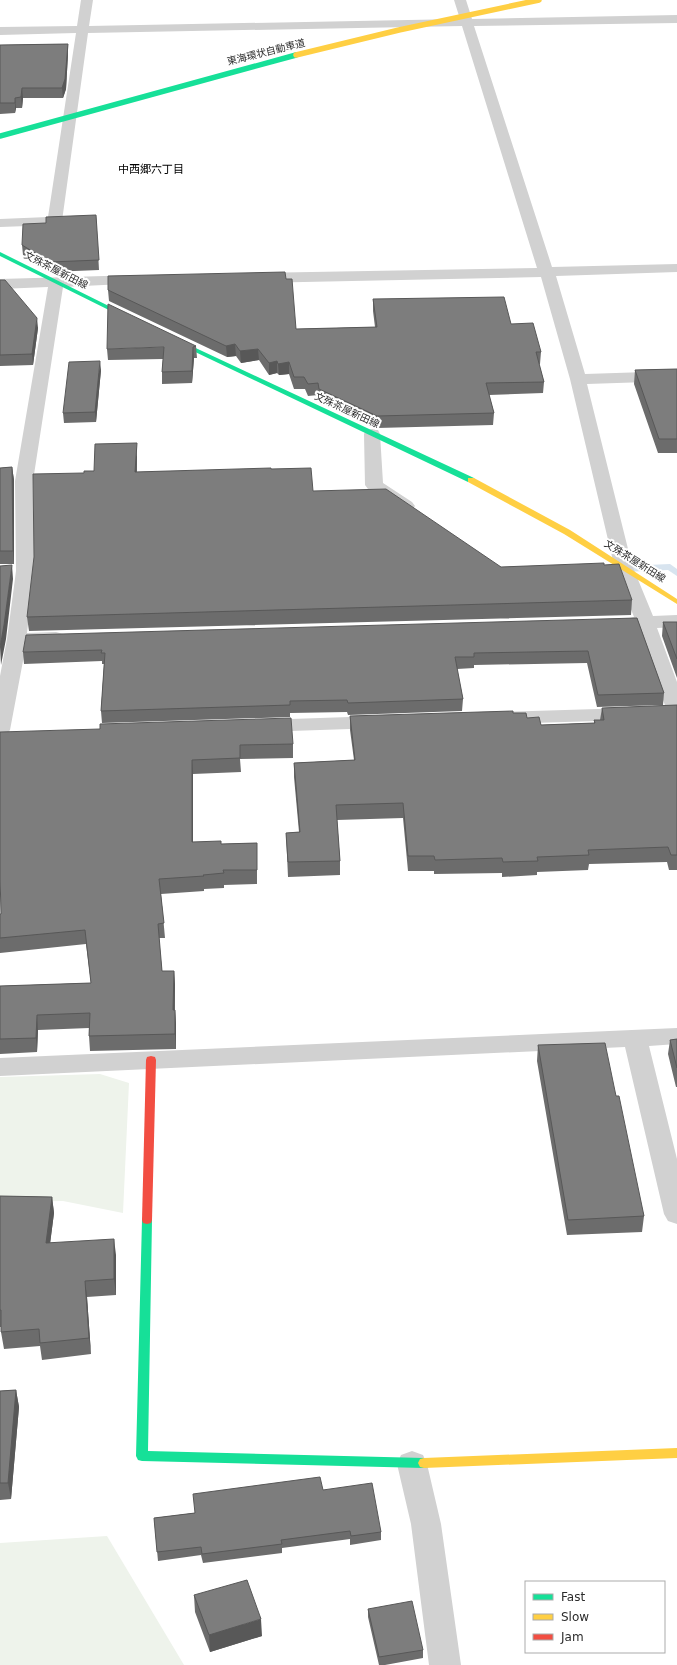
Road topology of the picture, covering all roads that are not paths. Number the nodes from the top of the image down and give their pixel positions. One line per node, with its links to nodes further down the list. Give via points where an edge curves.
1 (87, 0): 6 (street)
2 (460, 0): 5 (street)
3 (539, 0): 8 (main road, 東海環状自動車道, bridge, via 399,30 244,68)
4 (677, 18): 5 (street)
5 (466, 23): 6 (street); 12 (street)
6 (84, 29): 7 (street); 9 (street, via 55,221)
7 (0, 31)
8 (0, 136)
9 (0, 223)
10 (0, 254): 15 (main road, 文殊茶屋新田線)
11 (677, 268): 12 (street)
12 (546, 272): 13 (street); 20 (street)
13 (238, 278)
14 (152, 280): 15 (street)
15 (56, 283): 16 (street); 17 (main road, 文殊茶屋新田線); 25 (street, via 24,480)
16 (0, 284)
17 (141, 324)
18 (162, 334): 21 (main road, 文殊茶屋新田線)
19 (677, 376): 20 (street)
20 (578, 379): 23 (street)
21 (372, 434): 22 (street, via 374,485); 23 (main road, 文殊茶屋新田線, via 493,491)
22 (419, 515)
23 (623, 565): 24 (street); 27 (main road, 文殊茶屋新田線); 29 (street)
24 (593, 567)
25 (25, 571): 26 (street); 32 (street)
26 (6, 572)
27 (677, 602)
28 (677, 621): 29 (street)
29 (646, 623): 30 (street); 33 (street)
30 (614, 624)
31 (72, 638): 32 (street)
32 (17, 639): 37 (street)
33 (665, 712): 34 (street)
34 (478, 719)
35 (398, 721): 36 (street)
36 (239, 727)
37 (5, 733)
38 (677, 1036): 39 (street)
39 (635, 1037): 40 (street); 42 (street)
40 (151, 1060): 41 (street); 44 (main road, via 142,1456)
41 (0, 1067)
42 (677, 1214)
43 (677, 1453): 44 (main road)
44 (412, 1464): 45 (street, via 426,1524)
45 (444, 1665)

